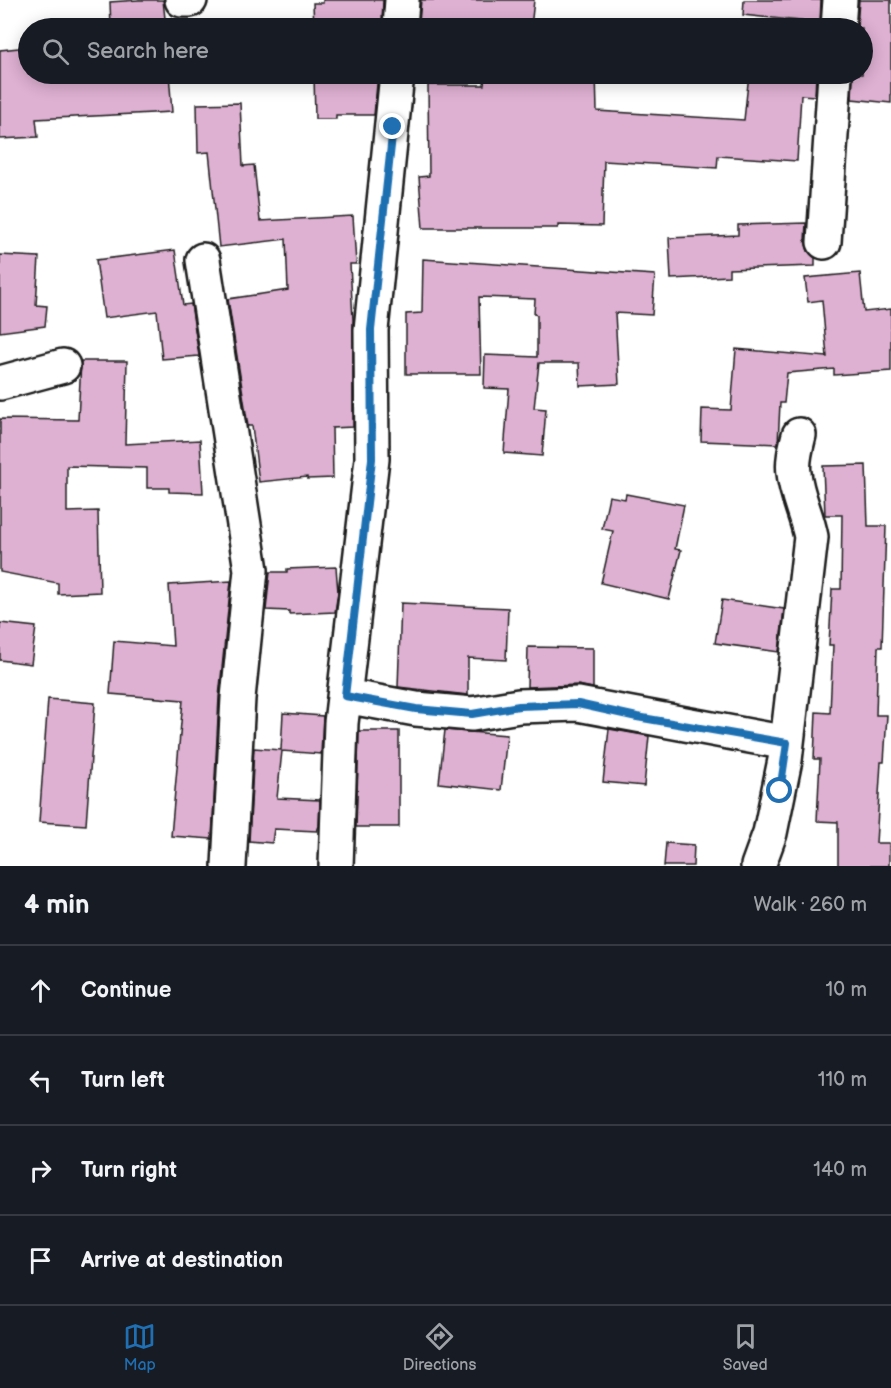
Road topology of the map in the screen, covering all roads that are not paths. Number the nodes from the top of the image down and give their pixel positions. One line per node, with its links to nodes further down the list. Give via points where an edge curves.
1 (182, 0): 2 (street)
2 (190, 0)
3 (402, 0): 5 (street)
4 (840, 0): 6 (street)
5 (401, 18)
6 (839, 18)
7 (396, 84): 14 (street, via 371,330 372,459)
8 (834, 84): 9 (street)
9 (824, 242)
10 (203, 260): 16 (street, via 251,570 238,698)
11 (63, 366): 12 (street)
12 (0, 383)
13 (799, 435): 15 (street, via 793,471 811,537)
14 (345, 696): 15 (street, via 472,714 519,706 578,704); 17 (street)
15 (787, 743): 18 (street, via 780,791)
16 (229, 866)
17 (336, 866)
18 (758, 866)

